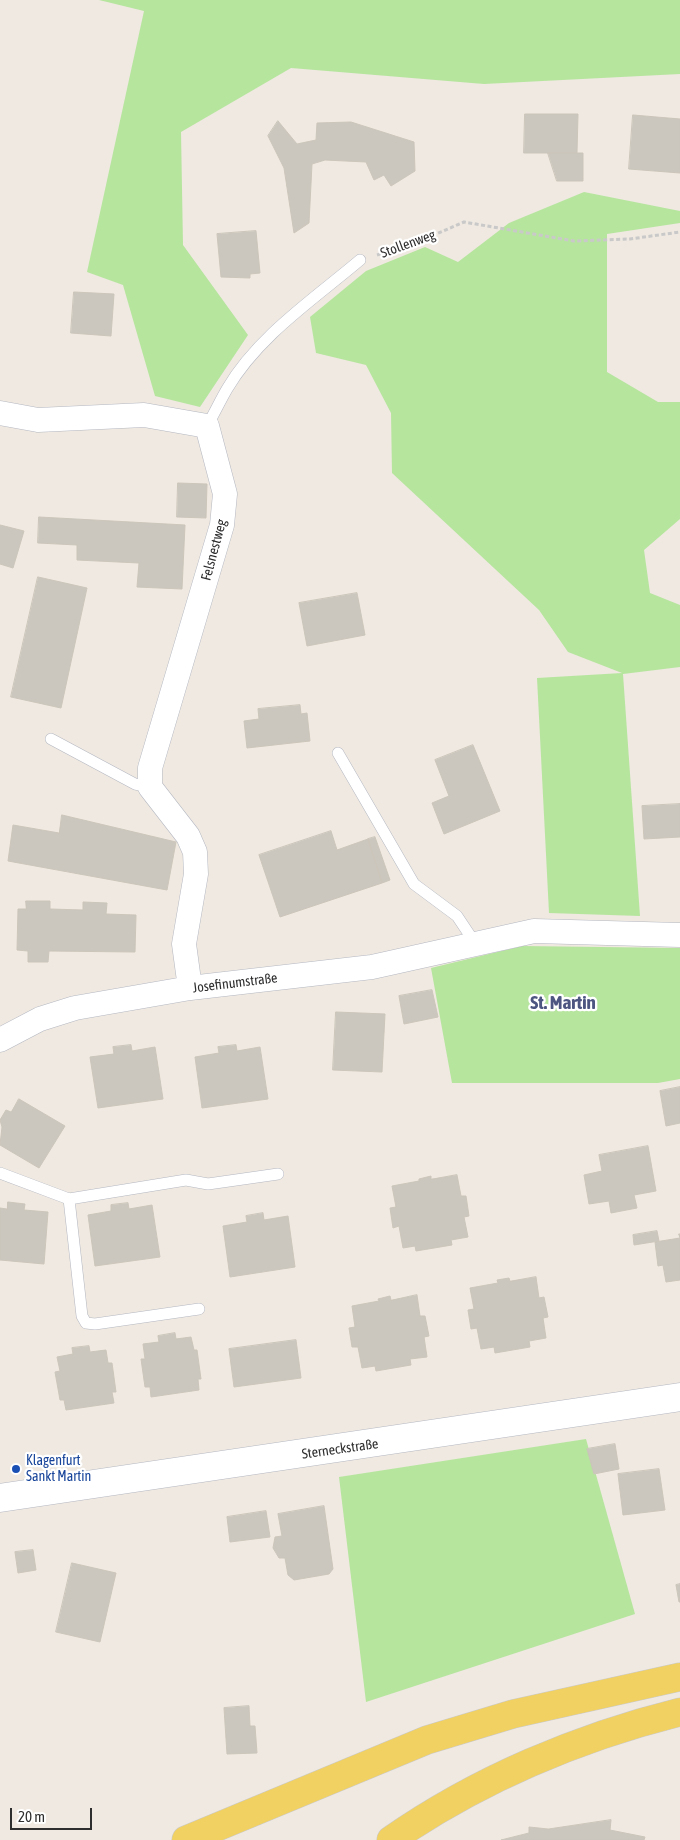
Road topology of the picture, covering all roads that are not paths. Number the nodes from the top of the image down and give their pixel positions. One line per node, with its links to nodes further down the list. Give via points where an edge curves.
1 (360, 260): 3 (lane, via 278,329 249,359 227,388)
2 (0, 413): 3 (street, via 38,420 144,416)
3 (208, 426): 6 (street, Felsnestweg, via 225,494 222,525 150,768)
4 (51, 739): 6 (lane, via 135,784)
5 (338, 753): 8 (lane, via 414,884 457,916)
6 (150, 787): 9 (street, via 188,836 196,852 196,874 184,944)
7 (680, 934): 8 (street, Josefinumstraße, via 534,932)
8 (476, 943): 9 (street, Josefinumstraße, via 372,967)
9 (190, 988): 10 (street, Josefinumstraße, via 75,1008 40,1019)
10 (0, 1040)
11 (0, 1173): 13 (lane)
12 (278, 1174): 13 (lane, via 208,1184 186,1180)
13 (69, 1199): 14 (lane, via 82,1316 86,1323)
14 (199, 1309)
15 (680, 1397): 16 (street, Sterneckstraße)
16 (0, 1498)
17 (680, 1677): 21 (main road, via 513,1714 427,1740)
18 (680, 1712): 19 (main road)
19 (636, 1723): 20 (main road); 22 (main road, via 518,1770)
20 (680, 1728)
21 (186, 1840)
22 (391, 1840)

